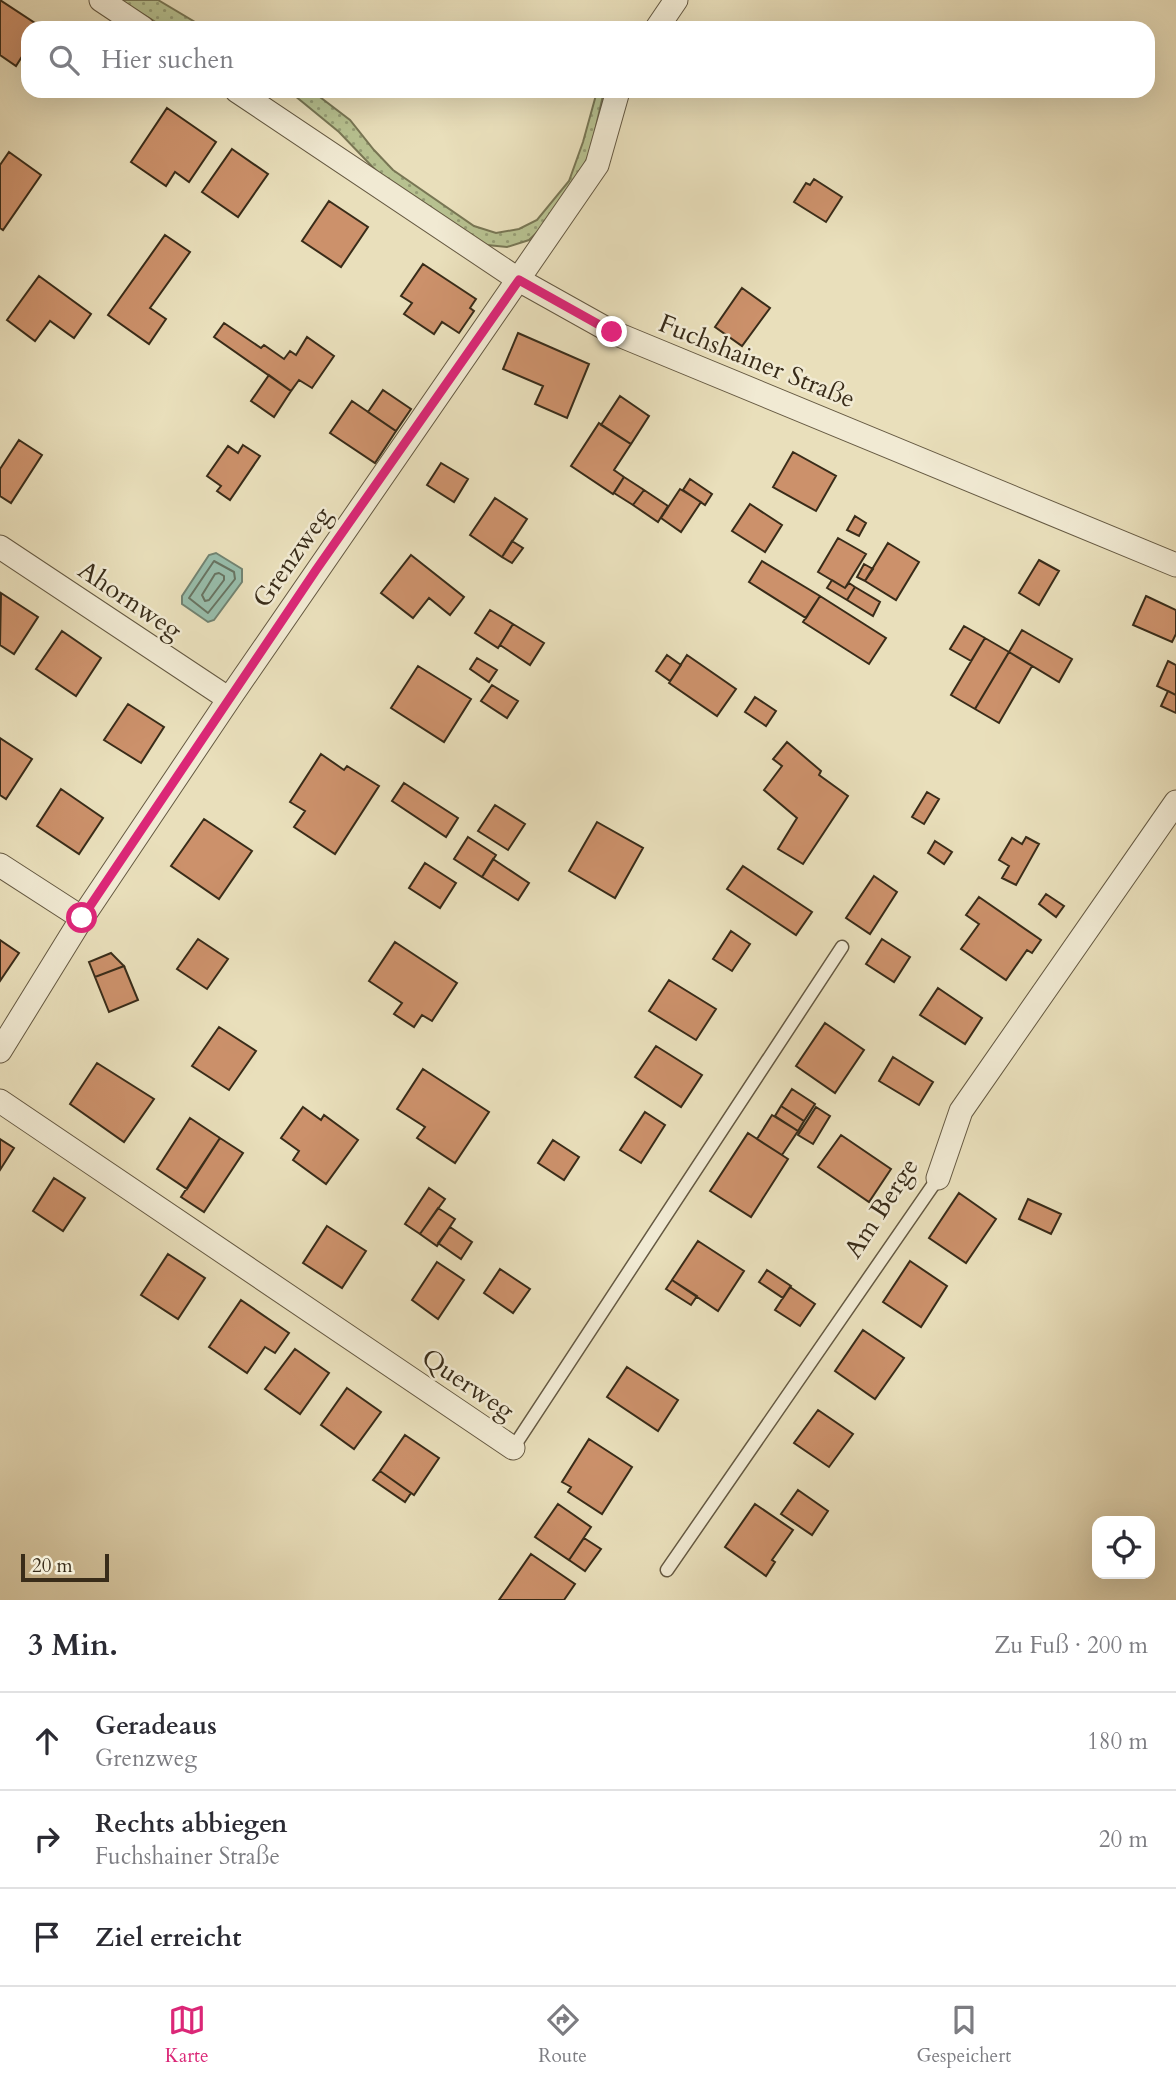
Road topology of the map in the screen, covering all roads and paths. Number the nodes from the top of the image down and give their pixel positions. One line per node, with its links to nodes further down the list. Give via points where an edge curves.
1 (102, 0): 3 (street)
2 (676, 0): 4 (street)
3 (133, 21)
4 (662, 21)
5 (247, 98): 7 (street, Fuchshainer Straße)
6 (616, 98): 7 (street, Grenzweg, via 597,165)
7 (519, 280): 9 (street, Fuchshainer Straße, via 612,332); 10 (street, Grenzweg)
8 (0, 547): 10 (street, Ahornweg)
9 (1176, 565)
10 (229, 699): 13 (street, Grenzweg)
11 (1176, 802): 17 (street, Am Berge, via 961,1111)
12 (0, 865): 13 (street)
13 (82, 918): 15 (street, Grenzweg)
14 (842, 947): 18 (lane, Querweg)
15 (0, 1051)
16 (0, 1101): 18 (street, Querweg)
17 (938, 1178): 19 (lane, Am Berge)
18 (513, 1448)
19 (667, 1570)

